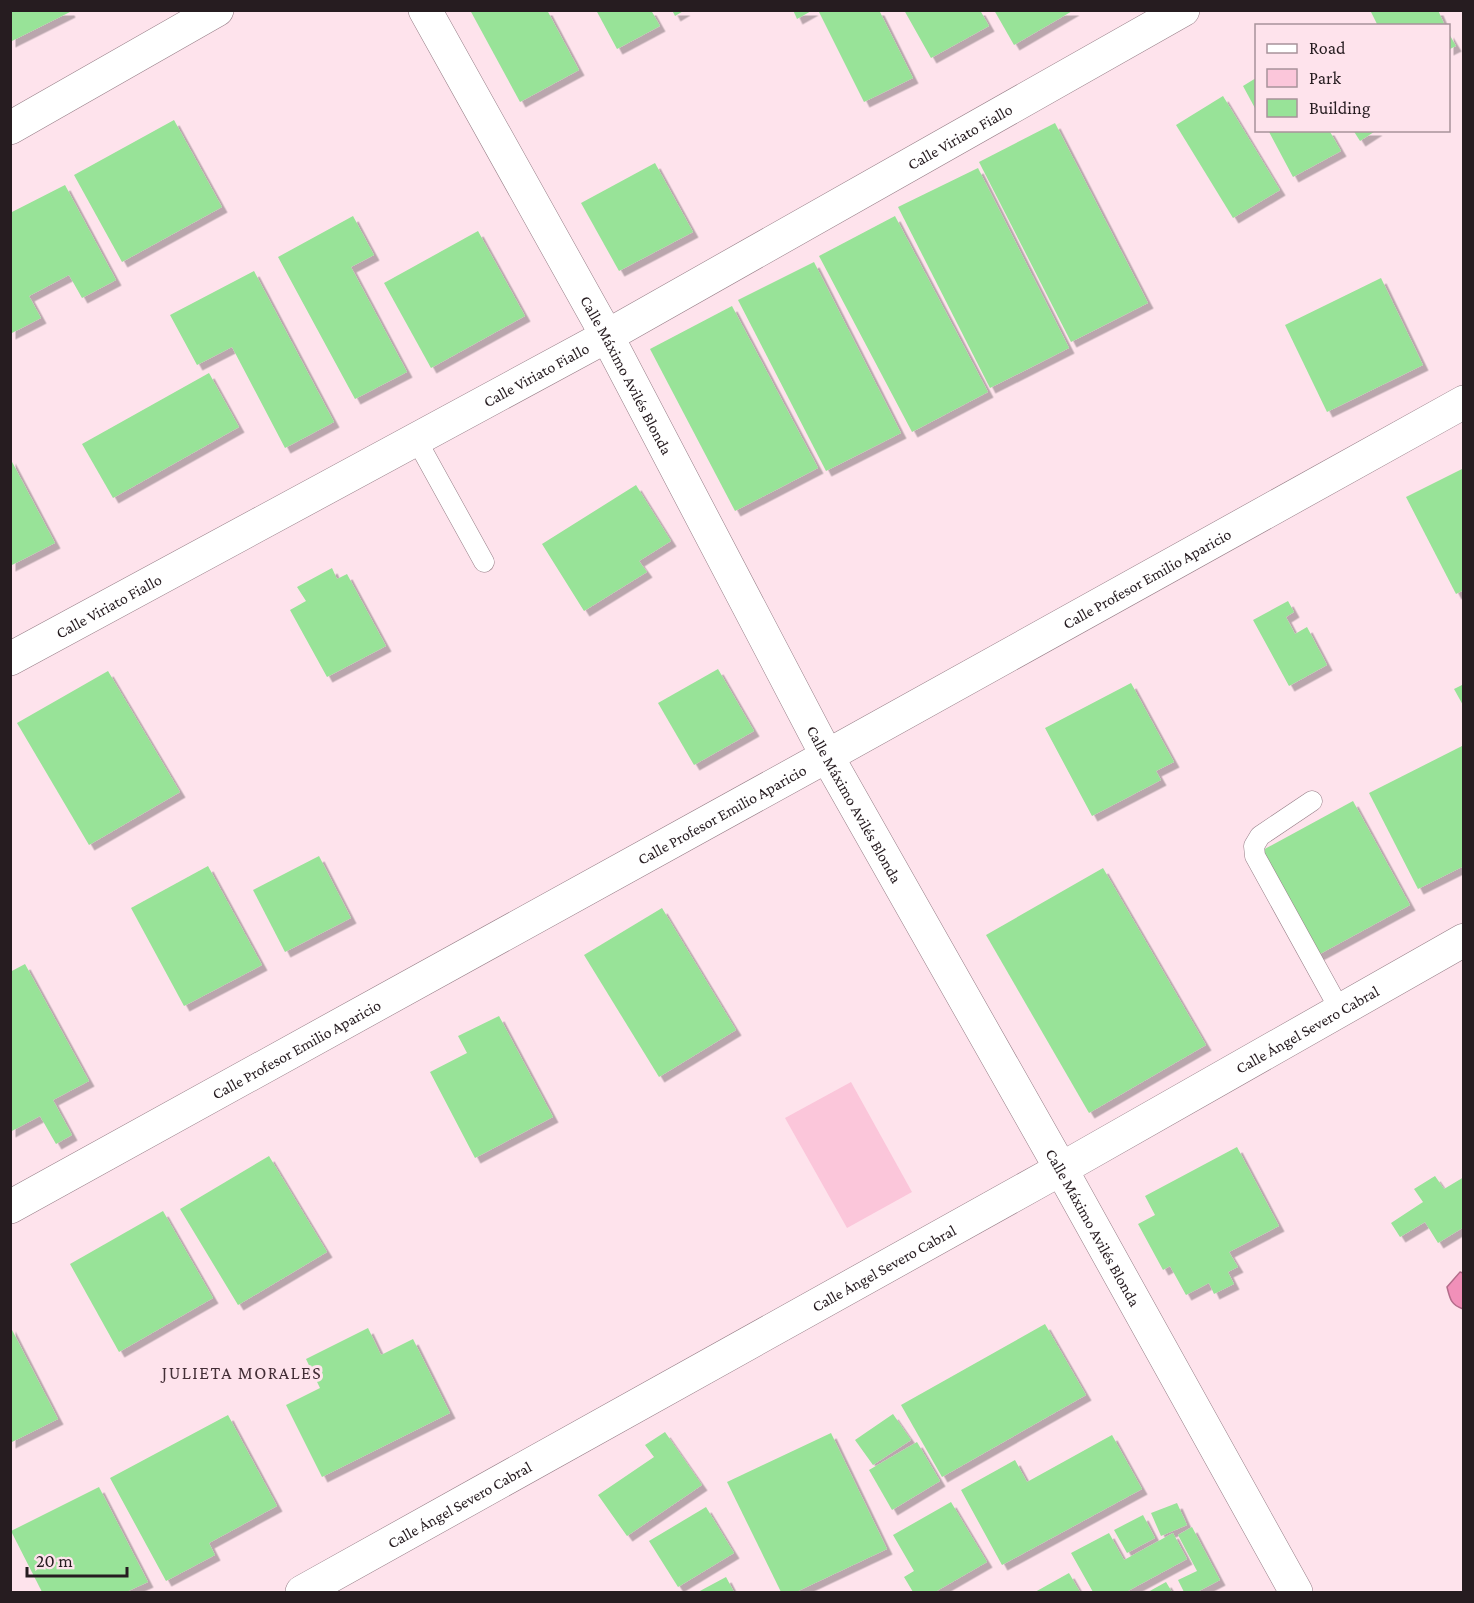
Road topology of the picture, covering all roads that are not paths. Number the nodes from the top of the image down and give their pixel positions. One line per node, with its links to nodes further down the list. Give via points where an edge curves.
1 (218, 10): 4 (street)
2 (425, 10): 5 (street, Calle Máximo Avilés Blonda)
3 (1183, 10): 5 (street, Calle Viriato Fiallo)
4 (10, 128)
5 (607, 336): 7 (street, Calle Viriato Fiallo); 10 (street, Calle Máximo Avilés Blonda)
6 (1464, 402): 10 (street, Calle Profesor Emilio Aparicio)
7 (416, 439): 8 (lane); 9 (street, Calle Viriato Fiallo)
8 (484, 562)
9 (10, 658)
10 (827, 756): 14 (street, Calle Máximo Avilés Blonda); 15 (street, Calle Profesor Emilio Aparicio)
11 (1312, 801): 13 (lane, via 1260,836 1254,846 1255,856)
12 (1460, 950): 13 (street, Calle Ángel Severo Cabral)
13 (1340, 1010): 14 (street, Calle Ángel Severo Cabral)
14 (1061, 1168): 16 (street, Calle Ángel Severo Cabral); 17 (street, Calle Máximo Avilés Blonda)
15 (10, 1207)
16 (302, 1593)
17 (1296, 1593)

